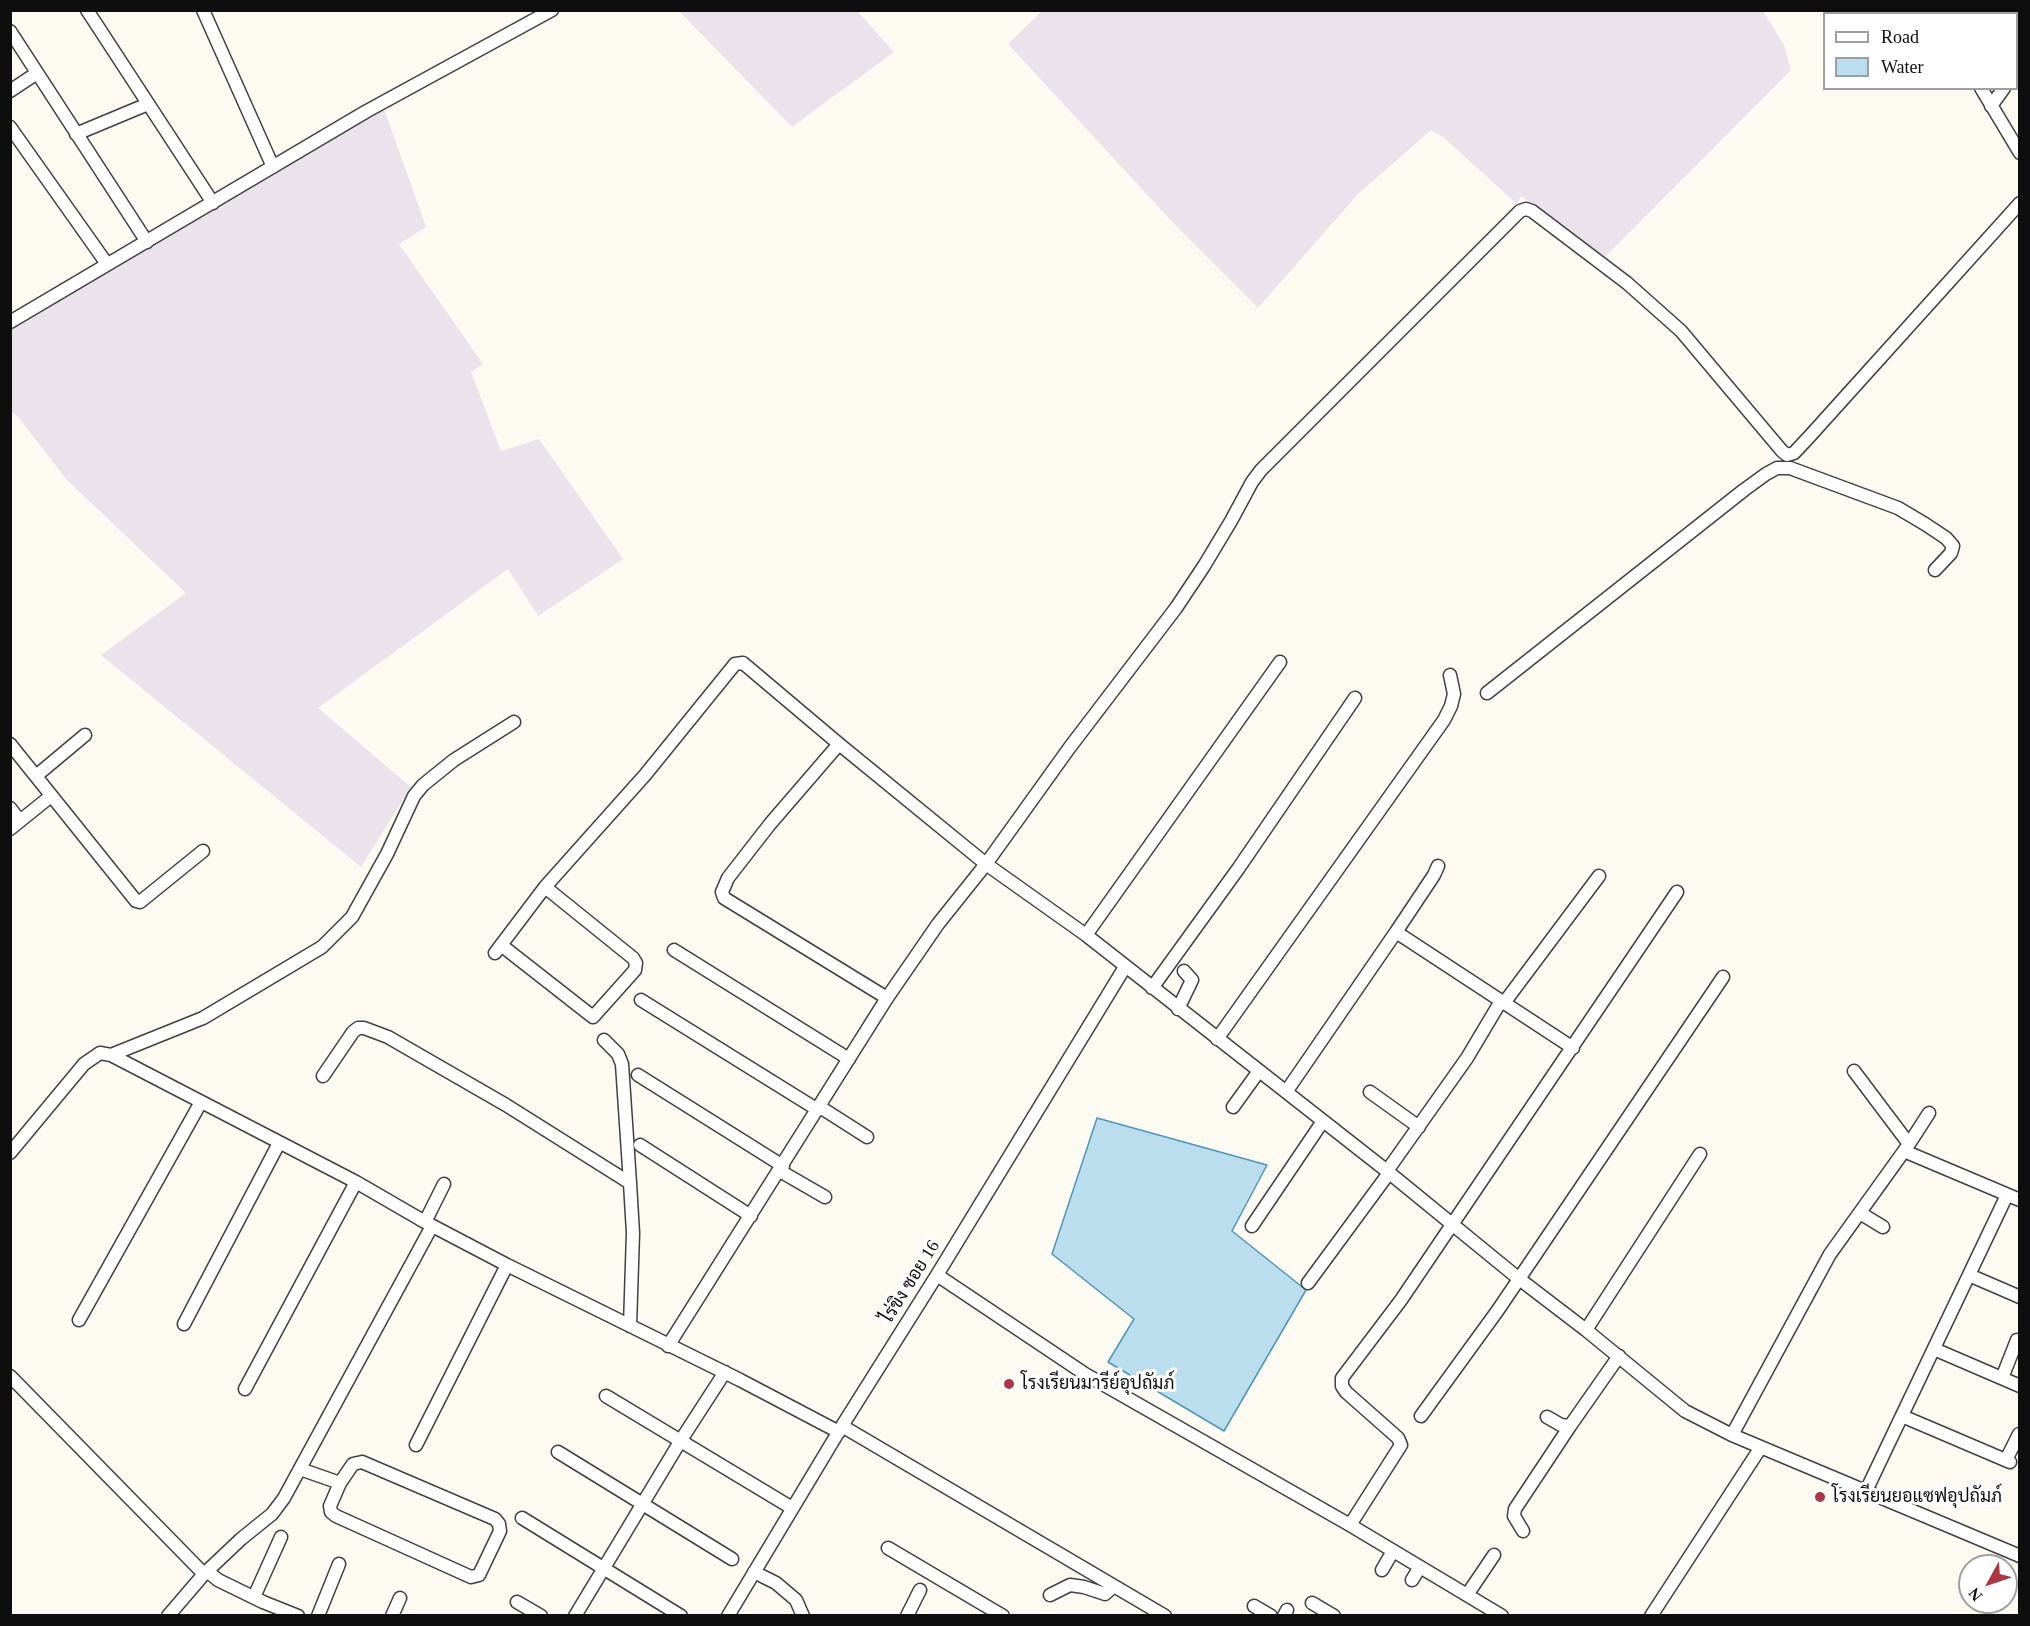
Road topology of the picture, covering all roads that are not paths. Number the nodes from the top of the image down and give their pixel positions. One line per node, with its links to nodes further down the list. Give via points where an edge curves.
1 (87, 10): 9 (street)
2 (203, 10): 14 (street)
3 (552, 10): 14 (street)
4 (10, 31): 5 (street)
5 (37, 73): 8 (street); 12 (street)
6 (1983, 90): 10 (street)
7 (2003, 90): 10 (street)
8 (10, 91)
9 (148, 104): 12 (street); 15 (street)
10 (1991, 106): 13 (street)
11 (10, 128): 18 (street)
12 (76, 134): 17 (street)
13 (2019, 153)
14 (273, 167): 15 (street)
15 (213, 203): 17 (street)
16 (2019, 203): 20 (street)
17 (147, 242): 18 (street)
18 (107, 264): 19 (street)
19 (10, 322)
20 (1786, 461): 21 (street, via 1898,508 1939,533 1953,546); 24 (street); 35 (street, via 1782,451 1681,331 1627,283 1532,211 1520,212 1261,470 1176,608)
21 (1935, 570)
22 (1280, 662): 41 (street)
23 (1450, 675): 51 (street, via 1454,694 1444,720)
24 (1487, 693)
25 (1355, 698): 46 (street)
26 (514, 722): 54 (street, via 423,785 352,917 322,947 203,1018)
27 (85, 735): 30 (street)
28 (10, 744): 30 (street)
29 (839, 744): 35 (street); 38 (street, via 743,663 735,663 645,775); 47 (street, via 770,824 728,878 722,892 724,898)
30 (36, 776): 31 (street)
31 (51, 796): 33 (street); 34 (street, via 136,901 140,902)
32 (10, 808): 33 (street)
33 (15, 825)
34 (203, 850)
35 (986, 864): 41 (street); 47 (street)
36 (1438, 866): 40 (street)
37 (1599, 876): 49 (street)
38 (545, 887): 38 (street, via 498,949 593,1017 635,970 636,963)
39 (1677, 892): 53 (street)
40 (1396, 932): 49 (street); 60 (street)
41 (1086, 935): 43 (street)
42 (674, 950): 55 (street)
43 (1125, 968): 46 (street); 89 (street, ไร่ขิง ซอย 16)
44 (1184, 970): 50 (street, via 1192,980)
45 (1723, 977): 91 (street)
46 (1152, 988): 50 (street)
47 (887, 998): 55 (street)
48 (641, 1000): 64 (street)
49 (1503, 1002): 53 (street); 67 (street)
50 (1178, 1009): 51 (street)
51 (1217, 1039): 56 (street)
52 (604, 1040): 77 (street, via 622,1064)
53 (1573, 1048): 85 (street)
54 (111, 1054): 62 (street); 72 (street, via 100,1053 84,1064)
55 (849, 1059): 64 (street)
56 (1259, 1071): 60 (street); 63 (street)
57 (1854, 1071): 71 (street)
58 (638, 1074): 74 (street)
59 (323, 1076): 77 (street, via 353,1032 364,1028 388,1037)
60 (1286, 1092): 66 (street)
61 (1370, 1092): 67 (street)
62 (201, 1102): 69 (street); 94 (street)
63 (1233, 1107)
64 (819, 1108): 68 (street); 74 (street)
65 (1929, 1113): 71 (street)
66 (1323, 1121): 75 (street); 86 (street)
67 (1419, 1127): 75 (street)
68 (867, 1137)
69 (279, 1143): 76 (street); 95 (street)
70 (640, 1145): 83 (street)
71 (1907, 1147): 79 (street); 82 (street)
72 (10, 1153)
73 (1700, 1154): 97 (street)
74 (781, 1168): 80 (street); 83 (street)
75 (1388, 1172): 85 (street); 92 (street)
76 (356, 1182): 84 (street); 106 (street)
77 (630, 1183): 96 (street)
78 (444, 1184): 84 (street)
79 (2007, 1195): 81 (street); 90 (street)
80 (825, 1197)
81 (2019, 1200)
82 (1860, 1213): 87 (street); 114 (street, via 1830,1254)
83 (751, 1216): 99 (street)
84 (428, 1224): 88 (street); 119 (street)
85 (1452, 1224): 91 (street); 125 (street, via 1342,1378 1346,1392 1401,1445)
86 (1252, 1226)
87 (1883, 1227)
88 (507, 1265): 96 (street); 116 (street)
89 (937, 1275): 112 (street, ไร่ขิง ซอย 16); 125 (street, via 1085,1374)
90 (1969, 1275): 93 (street); 100 (street)
91 (1518, 1278): 97 (street); 108 (street)
92 (1308, 1283)
93 (2019, 1297)
94 (79, 1320)
95 (184, 1324)
96 (630, 1326): 99 (street)
97 (1586, 1330): 101 (street)
98 (2016, 1340): 104 (street)
99 (668, 1346): 102 (street)
100 (1934, 1349): 104 (street); 109 (street)
101 (1619, 1356): 111 (street); 114 (street, via 1685,1411)
102 (725, 1372): 112 (street); 115 (street)
103 (10, 1376): 137 (street)
104 (2002, 1378): 105 (street)
105 (2019, 1386)
106 (245, 1389)
107 (606, 1396): 115 (street)
108 (1421, 1416)
109 (1902, 1416): 113 (street, via 2008,1461); 121 (street)
110 (1547, 1417): 111 (street)
111 (1570, 1426): 126 (street, via 1515,1509 1514,1516)
112 (840, 1429): 123 (street, ไร่ขิง ซอย 16); 140 (street)
113 (2019, 1434)
114 (1732, 1435): 117 (street)
115 (681, 1440): 122 (street); 123 (street)
116 (416, 1445)
117 (1761, 1447): 121 (street); 164 (street)
118 (558, 1452): 122 (street)
119 (300, 1469): 120 (street); 137 (street, via 272,1514)
120 (340, 1483): 120 (street, via 330,1506 336,1516 471,1577 479,1575 500,1531 495,1519 362,1462 353,1464)
121 (1866, 1491): 131 (street)
122 (643, 1504): 132 (street); 135 (street)
123 (792, 1508): 138 (street, ไร่ขิง ซอย 16)
124 (522, 1518): 135 (street)
125 (1350, 1525): 129 (street)
126 (1523, 1532)
127 (281, 1537): 144 (street)
128 (888, 1548): 149 (street)
129 (1393, 1551): 134 (street); 136 (street)
130 (1494, 1555): 143 (street)
131 (2019, 1556)
132 (732, 1559)
133 (339, 1564): 152 (street)
134 (1420, 1567): 139 (street); 143 (street)
135 (604, 1568): 155 (street); 156 (street)
136 (1382, 1570)
137 (206, 1572): 144 (street); 150 (street)
138 (754, 1572): 157 (street, ไร่ขิง ซอย 16); 158 (street, via 776,1583 796,1600)
139 (1412, 1580)
140 (1114, 1586): 142 (street, via 1104,1594 1070,1585); 160 (street)
141 (920, 1590): 159 (street)
142 (1050, 1595)
143 (1467, 1595): 163 (street)
144 (254, 1598): 151 (street)
145 (400, 1598): 153 (street)
146 (518, 1602): 154 (street)
147 (1312, 1603): 162 (street)
148 (1254, 1606): 161 (street)
149 (996, 1614)
150 (168, 1616)
151 (298, 1616)
152 (318, 1616)
153 (392, 1616)
154 (541, 1616)
155 (575, 1616)
156 (681, 1616)
157 (728, 1616)
158 (803, 1616)
159 (907, 1616)
160 (1165, 1616)
161 (1270, 1616)
162 (1334, 1616)
163 (1502, 1616)
164 (1651, 1616)

